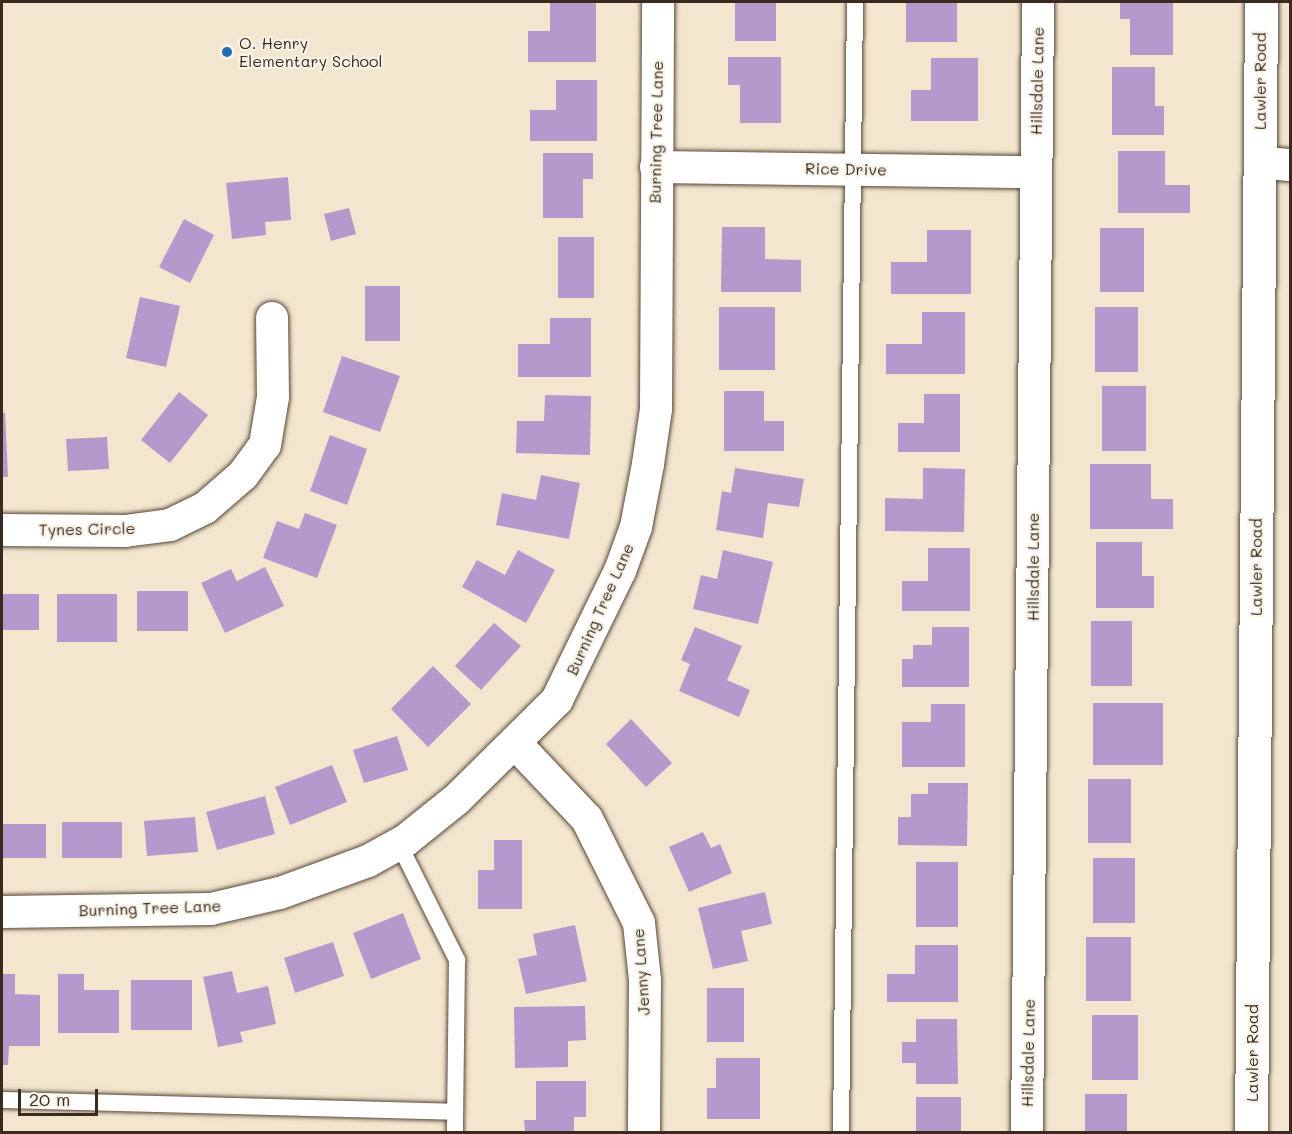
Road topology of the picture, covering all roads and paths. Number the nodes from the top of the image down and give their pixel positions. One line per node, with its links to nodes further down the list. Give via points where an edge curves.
1 (658, 2): 6 (street, Burning Tree Lane)
2 (855, 2): 7 (lane)
3 (1038, 2): 8 (street, Hillsdale Lane)
4 (1260, 2): 5 (street, Lawler Road)
5 (1275, 163): 20 (street, Lawler Road)
6 (656, 167): 7 (street, Rice Drive); 11 (street, Burning Tree Lane, via 656,409 636,527 586,647 557,699)
7 (854, 170): 8 (street, Rice Drive); 18 (lane)
8 (1036, 172): 19 (street, Hillsdale Lane)
9 (272, 318): 10 (street, Tynes Circle, via 273,397 266,445 243,475 205,508 170,525 125,531)
10 (2, 530)
11 (516, 744): 12 (street, Burning Tree Lane); 17 (street, Jenny Lane, via 587,819 639,923 645,980)
12 (399, 844): 13 (street, Burning Tree Lane, via 280,893 211,909); 15 (lane, via 457,960)
13 (2, 912)
14 (2, 1100): 15 (lane)
15 (455, 1112): 16 (lane)
16 (455, 1132)
17 (644, 1132)
18 (841, 1132)
19 (1027, 1132)
20 (1251, 1132)

